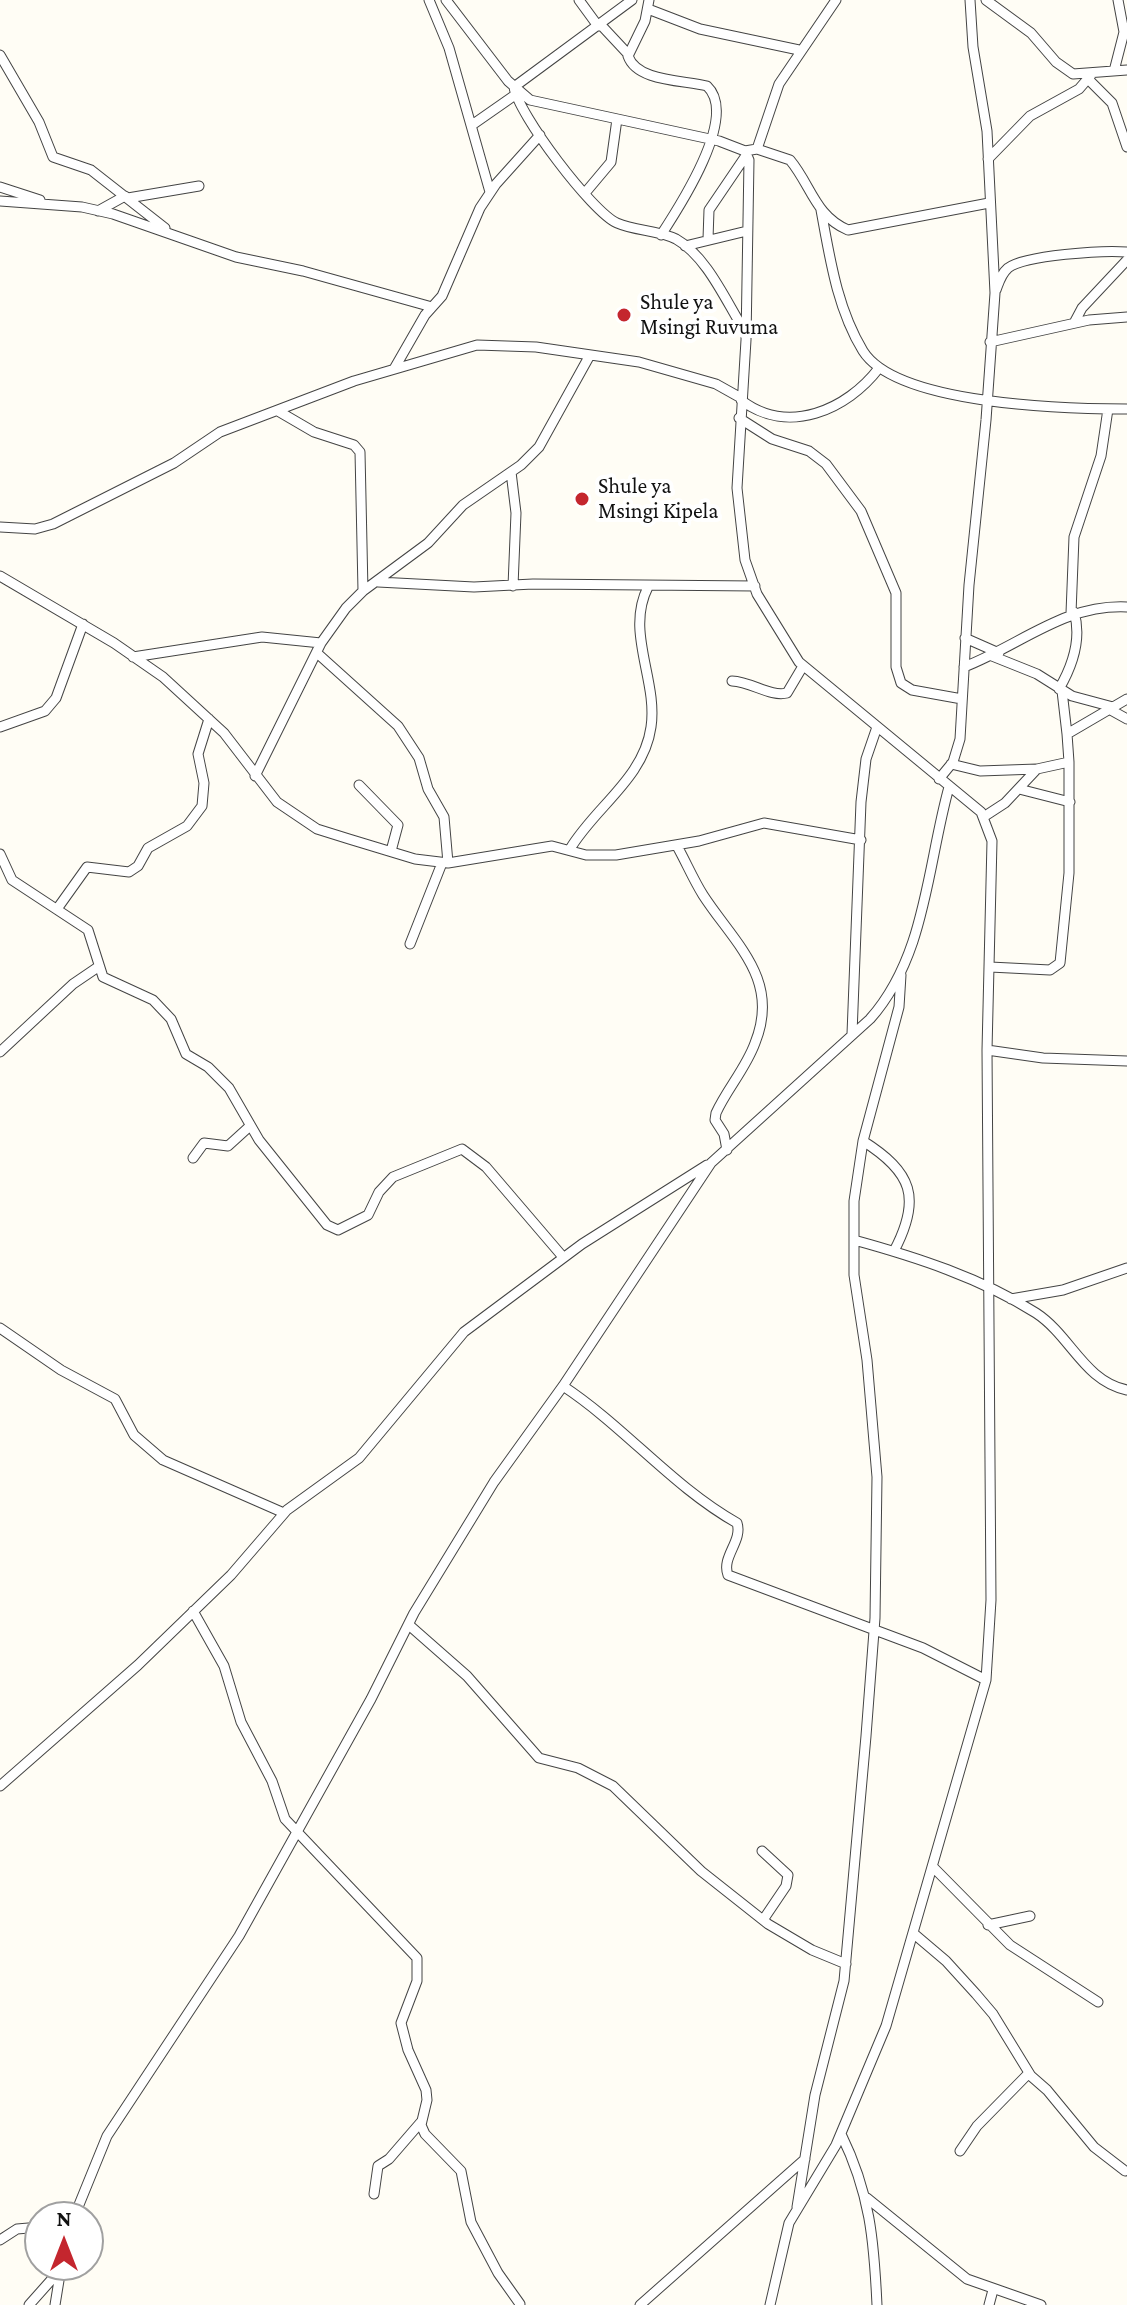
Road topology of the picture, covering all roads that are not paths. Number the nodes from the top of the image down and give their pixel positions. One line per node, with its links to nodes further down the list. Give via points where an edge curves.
1 (429, 0): 19 (street)
2 (446, 0): 17 (street)
3 (579, 0): 10 (street)
4 (632, 0): 10 (street)
5 (836, 0): 11 (street)
6 (970, 0): 24 (street)
7 (986, 0): 16 (street, via 1031,33 1056,62 1073,74)
8 (1118, 0): 15 (street, via 1124,32)
9 (648, 5): 11 (street, via 700,29); 12 (street)
10 (599, 25): 12 (street); 17 (street)
11 (799, 50): 23 (street)
12 (628, 54): 21 (street, via 632,66 652,75 712,91)
13 (0, 55): 29 (street, via 53,157 91,170)
14 (1127, 70): 15 (street)
15 (1114, 71): 16 (street)
16 (1090, 77): 22 (street, via 1112,103); 24 (street, via 1079,89 1030,116)
17 (514, 91): 18 (street, via 543,105); 19 (street); 20 (street)
18 (617, 119): 21 (street); 28 (street, via 611,162)
19 (472, 125): 27 (street)
20 (540, 135): 27 (street); 28 (street)
21 (712, 140): 23 (street); 37 (street)
22 (1127, 147)
23 (750, 151): 33 (street, via 790,160); 36 (street); 38 (street, via 709,210)
24 (988, 159): 31 (street)
25 (199, 186): 29 (street)
26 (0, 187): 32 (street)
27 (490, 192): 43 (street)
28 (585, 193): 37 (street, via 616,223)
29 (127, 197): 34 (street); 35 (street)
30 (0, 201): 32 (street)
31 (989, 203): 33 (street, via 854,231 830,221); 42 (street)
32 (51, 204): 34 (street)
33 (821, 210): 49 (street, via 835,286 864,352)
34 (98, 211): 35 (street)
35 (167, 230): 43 (street, via 236,257)
36 (747, 231): 38 (street); 46 (street)
37 (661, 235): 39 (street)
38 (708, 239): 39 (street)
39 (685, 246): 46 (street)
40 (1127, 252): 42 (street, via 1087,251 1018,263 1001,276)
41 (1127, 260): 45 (street)
42 (995, 293): 47 (street)
43 (432, 307): 50 (street)
44 (1127, 317): 45 (street)
45 (1074, 323): 47 (street)
46 (746, 333): 51 (street)
47 (990, 342): 52 (street)
48 (590, 355): 50 (street, via 477,345); 51 (street, via 684,373 727,388); 57 (street, via 539,447)
49 (879, 368): 51 (street, via 856,394 811,416 768,414); 52 (street, via 904,383)
50 (394, 369): 55 (street)
51 (741, 399): 56 (street)
52 (987, 399): 53 (street); 68 (street)
53 (1108, 409): 54 (street); 66 (street, via 1101,456 1074,537)
54 (1127, 409)
55 (278, 411): 58 (street, via 220,432 174,463 62,520 35,529); 64 (street, via 360,452)
56 (739, 418): 62 (street, via 737,510); 77 (street, via 772,439 809,451 843,484 892,577 901,683)
57 (511, 472): 60 (street, via 465,503 430,541); 61 (street, via 516,513)
58 (0, 527)
59 (0, 576): 67 (street)
60 (378, 582): 61 (street); 64 (street)
61 (513, 586): 63 (street)
62 (755, 586): 63 (street); 73 (street)
63 (648, 587): 97 (street, via 641,600 639,630 652,710 646,747 629,778)
64 (363, 591): 69 (street)
65 (1127, 607): 66 (street)
66 (1073, 612): 71 (street); 76 (street, via 1079,628)
67 (83, 624): 72 (street); 82 (street, via 51,704 37,717)
68 (965, 638): 71 (street); 74 (street)
69 (321, 643): 70 (street); 72 (street, via 262,637)
70 (317, 653): 88 (street); 100 (street, via 398,726 419,758 444,817)
71 (995, 655): 74 (street); 76 (street)
72 (133, 657): 80 (street)
73 (803, 666): 75 (street, via 787,693); 83 (street)
74 (964, 667): 77 (street)
75 (732, 681)
76 (1060, 690): 79 (street); 84 (street)
77 (962, 699): 86 (street, via 960,739)
78 (1127, 699): 79 (street)
79 (1111, 708): 81 (street); 84 (street)
80 (209, 719): 88 (street); 101 (street, via 198,754 202,806 187,826 148,848 129,872 87,867)
81 (1127, 719)
82 (0, 727)
83 (877, 727): 89 (street); 95 (street, via 866,759)
84 (1067, 734): 85 (street)
85 (1069, 762): 87 (street); 93 (street)
86 (951, 764): 87 (street, via 980,771); 89 (street)
87 (1037, 769): 92 (street)
88 (255, 776): 98 (street, via 277,802 306,823)
89 (939, 779): 91 (street)
90 (359, 785): 98 (street, via 398,825)
91 (949, 787): 94 (street); 105 (street, via 919,924)
92 (1019, 789): 93 (street); 94 (street)
93 (1070, 802): 104 (street, via 1060,963 1050,970)
94 (985, 816): 104 (street, via 992,841)
95 (861, 840): 96 (street, via 764,823); 106 (street)
96 (677, 846): 97 (street, via 596,856); 112 (street, via 704,896 751,959 761,993 756,1043 716,1113)
97 (570, 849): 100 (street, via 552,846)
98 (391, 851): 100 (street)
99 (0, 854): 101 (street, via 12,880)
100 (445, 863): 102 (street)
101 (57, 909): 103 (street, via 88,930)
102 (410, 944)
103 (98, 967): 108 (street); 110 (street, via 103,977 153,1000 171,1019 186,1054 229,1088)
104 (990, 967): 107 (street)
105 (901, 972): 106 (street, via 878,1010); 111 (street, via 899,1007)
106 (852, 1034): 112 (street)
107 (987, 1050): 109 (street); 119 (street)
108 (0, 1052)
109 (1127, 1061)
110 (250, 1126): 113 (street, via 228,1146 204,1143); 117 (street, via 332,1229 368,1215 393,1177 462,1149 486,1167)
111 (863, 1141): 115 (street); 116 (street, via 909,1183 910,1207)
112 (727, 1150): 114 (street)
113 (193, 1158)
114 (711, 1163): 117 (street); 122 (street)
115 (854, 1240): 116 (street); 127 (street, via 876,1454)
116 (894, 1251): 119 (street)
117 (563, 1257): 124 (street, via 464,1332 359,1458)
118 (1127, 1268): 120 (street, via 1063,1290)
119 (989, 1289): 120 (street); 128 (street, via 991,1600)
120 (1009, 1299): 123 (street, via 1049,1323 1102,1383)
121 (0, 1328): 124 (street, via 115,1399 140,1443 163,1460)
122 (563, 1386): 126 (street, via 494,1482); 127 (street, via 609,1419 700,1500 737,1523 739,1535 725,1568 728,1575)
123 (1127, 1390)
124 (284, 1513): 125 (street)
125 (193, 1611): 129 (street); 130 (street, via 224,1666 241,1722)
126 (409, 1625): 130 (street); 134 (street, via 467,1676 539,1758 578,1768 613,1786 701,1871)
127 (874, 1630): 128 (street); 137 (street)
128 (986, 1680): 132 (street)
129 (0, 1786)
130 (296, 1834): 140 (street, via 417,1958 417,1981 401,2023 426,2090); 147 (street, via 219,1968 107,2136)
131 (762, 1851): 134 (street, via 788,1875)
132 (933, 1867): 135 (street); 136 (street)
133 (1030, 1916): 135 (street)
134 (763, 1920): 137 (street)
135 (988, 1925): 138 (street, via 1034,1963)
136 (913, 1933): 139 (street, via 993,2014); 141 (street, via 886,2026)
137 (846, 1964): 143 (street)
138 (1098, 2002)
139 (1029, 2073): 142 (street); 144 (street, via 1094,2147)
140 (421, 2122): 145 (street, via 378,2166); 154 (street, via 425,2134 461,2171 471,2222)
141 (841, 2134): 146 (street); 148 (street)
142 (960, 2151)
143 (805, 2159): 148 (street); 157 (street)
144 (1125, 2171)
145 (374, 2194)
146 (867, 2198): 153 (street, via 946,2265); 159 (street)
147 (81, 2201)
148 (797, 2211): 158 (street, via 781,2248)
149 (24, 2228): 150 (street)
150 (0, 2240)
151 (50, 2281): 155 (street)
152 (59, 2281): 156 (street)
153 (993, 2290): 160 (street); 161 (street)
154 (520, 2304)
155 (29, 2305)
156 (55, 2305)
157 (640, 2305)
158 (770, 2305)
159 (877, 2305)
160 (989, 2305)
161 (1041, 2305)

